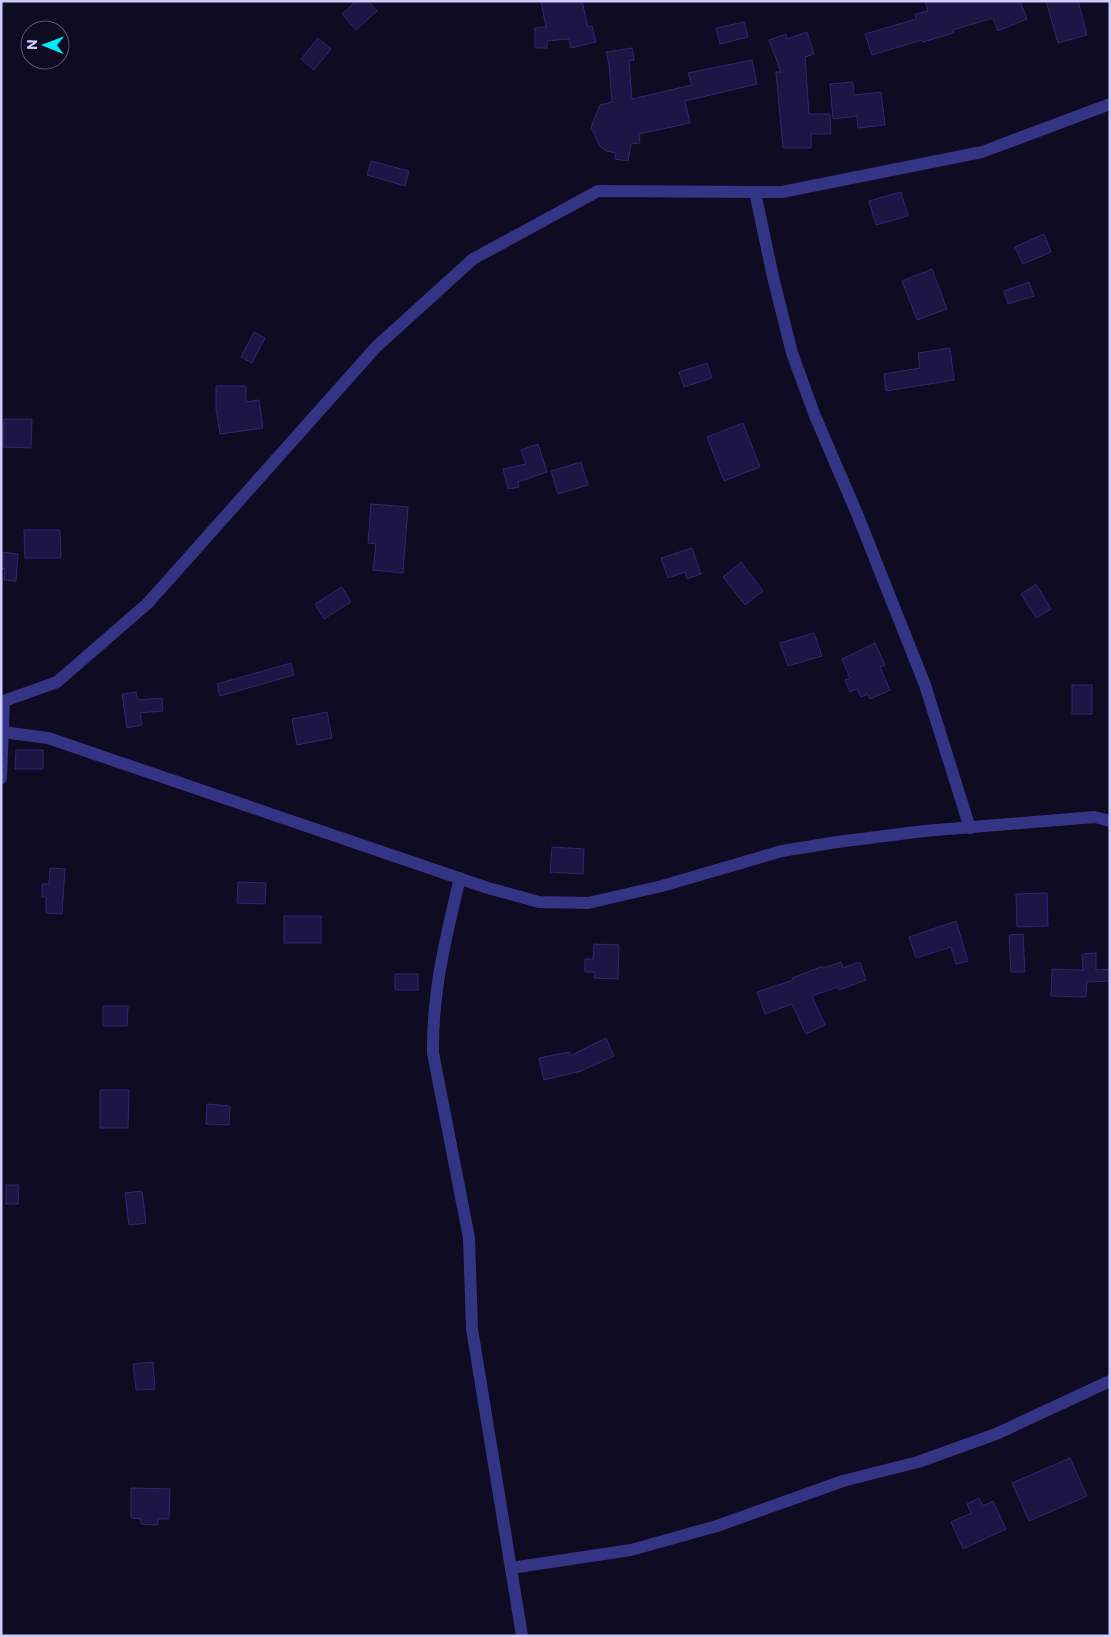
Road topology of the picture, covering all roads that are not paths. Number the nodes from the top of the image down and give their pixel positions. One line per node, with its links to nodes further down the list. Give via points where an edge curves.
1 (1110, 104): 2 (street, via 982,152 782,192)
2 (755, 192): 3 (street, via 598,190 473,259 376,347 148,604 57,682); 7 (street, via 772,277 792,352 925,685)
3 (3, 702): 4 (street)
4 (3, 732): 5 (street); 8 (street, via 48,738)
5 (1, 778)
6 (1110, 821): 7 (street, via 1095,817)
7 (970, 828): 8 (street, via 847,840 782,852 588,903 540,902)
8 (460, 878): 10 (street, via 439,971 432,1023 433,1053 469,1238 472,1330)
9 (1110, 1381): 10 (street, via 996,1434 918,1462 843,1481 717,1526 631,1550)
10 (511, 1568): 11 (street)
11 (522, 1636)

